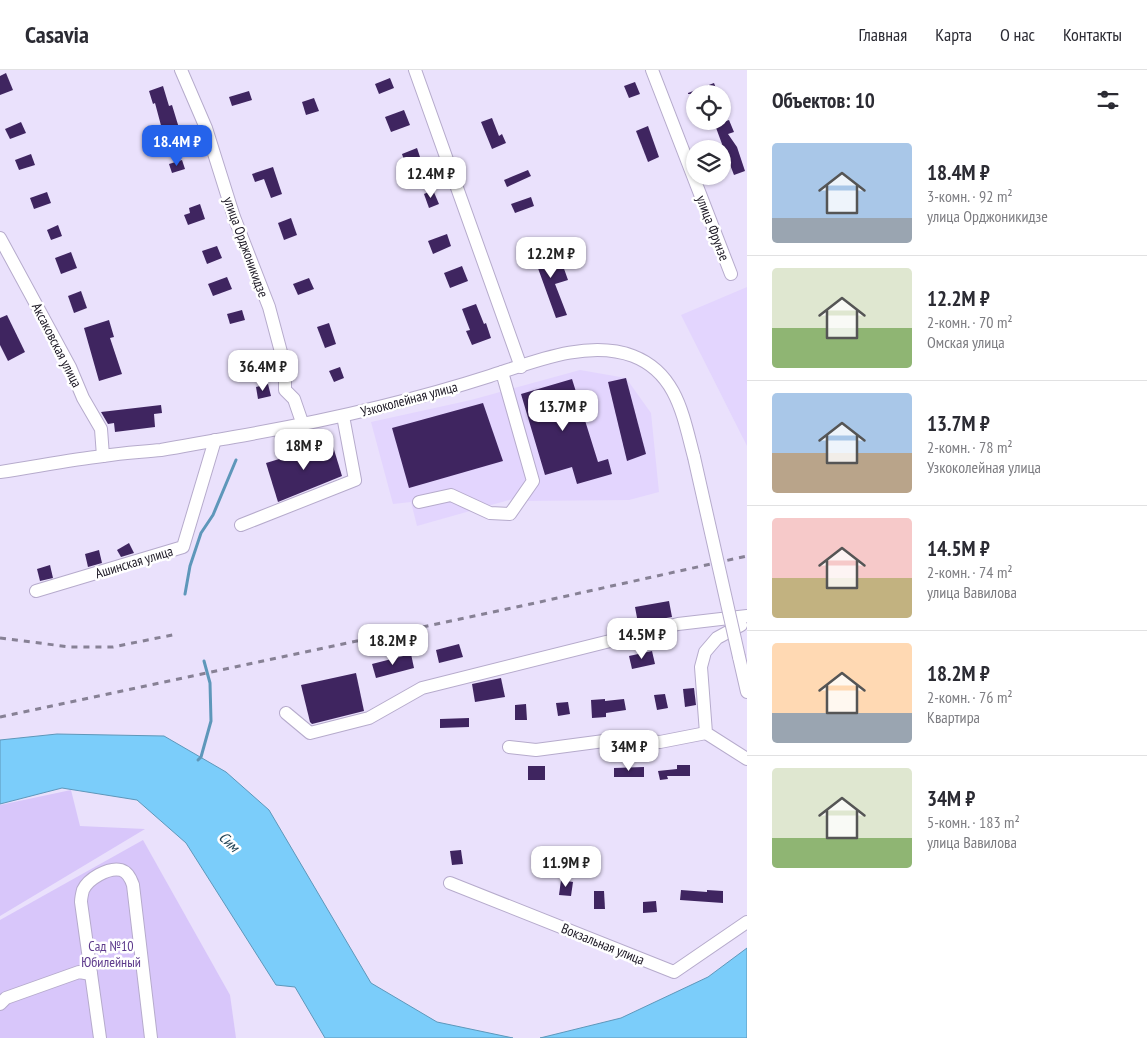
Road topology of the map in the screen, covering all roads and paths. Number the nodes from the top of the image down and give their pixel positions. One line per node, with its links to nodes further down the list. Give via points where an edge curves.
1 (180, 70): 9 (street, улица Орджоникидзе, via 206,128 234,217 269,307 285,367 285,390 294,399)
2 (415, 70): 6 (street)
3 (652, 70): 5 (street, улица Фрунзе)
4 (0, 238): 11 (street, Аксаковская улица, via 101,429)
5 (732, 274)
6 (521, 367): 7 (street, Узкоколейная улица); 18 (street, Узкоколейная улица, bridge, via 569,352 602,349 634,356 657,370 674,392 694,457)
7 (502, 372): 8 (street, Узкоколейная улица); 13 (street, via 533,480 510,514 490,514 451,495)
8 (343, 416): 9 (street, Узкоколейная улица); 14 (street, via 356,480)
9 (303, 425): 10 (street, Узкоколейная улица)
10 (215, 440): 11 (street, Узкоколейная улица); 15 (street, Ашинская улица, via 183,547)
11 (103, 456): 12 (street, Узкоколейная улица)
12 (0, 472)
13 (419, 502)
14 (241, 525)
15 (36, 591)
16 (747, 616): 19 (street, via 678,624 422,688 370,718 310,733)
17 (747, 621): 20 (street, via 717,638 705,652 701,667)
18 (747, 692)
19 (286, 713)
20 (706, 733): 21 (street, via 660,742 619,739 536,750); 22 (street)
21 (509, 747)
22 (747, 759)
23 (450, 883): 24 (street, Вокзальная улица, via 674,972)
24 (747, 922)
25 (90, 974): 26 (street, via 79,972 6,998); 27 (street); 28 (street, via 81,902 83,890 98,876 122,870 130,876 133,885)
26 (0, 1004)
27 (100, 1038)
28 (151, 1038)

